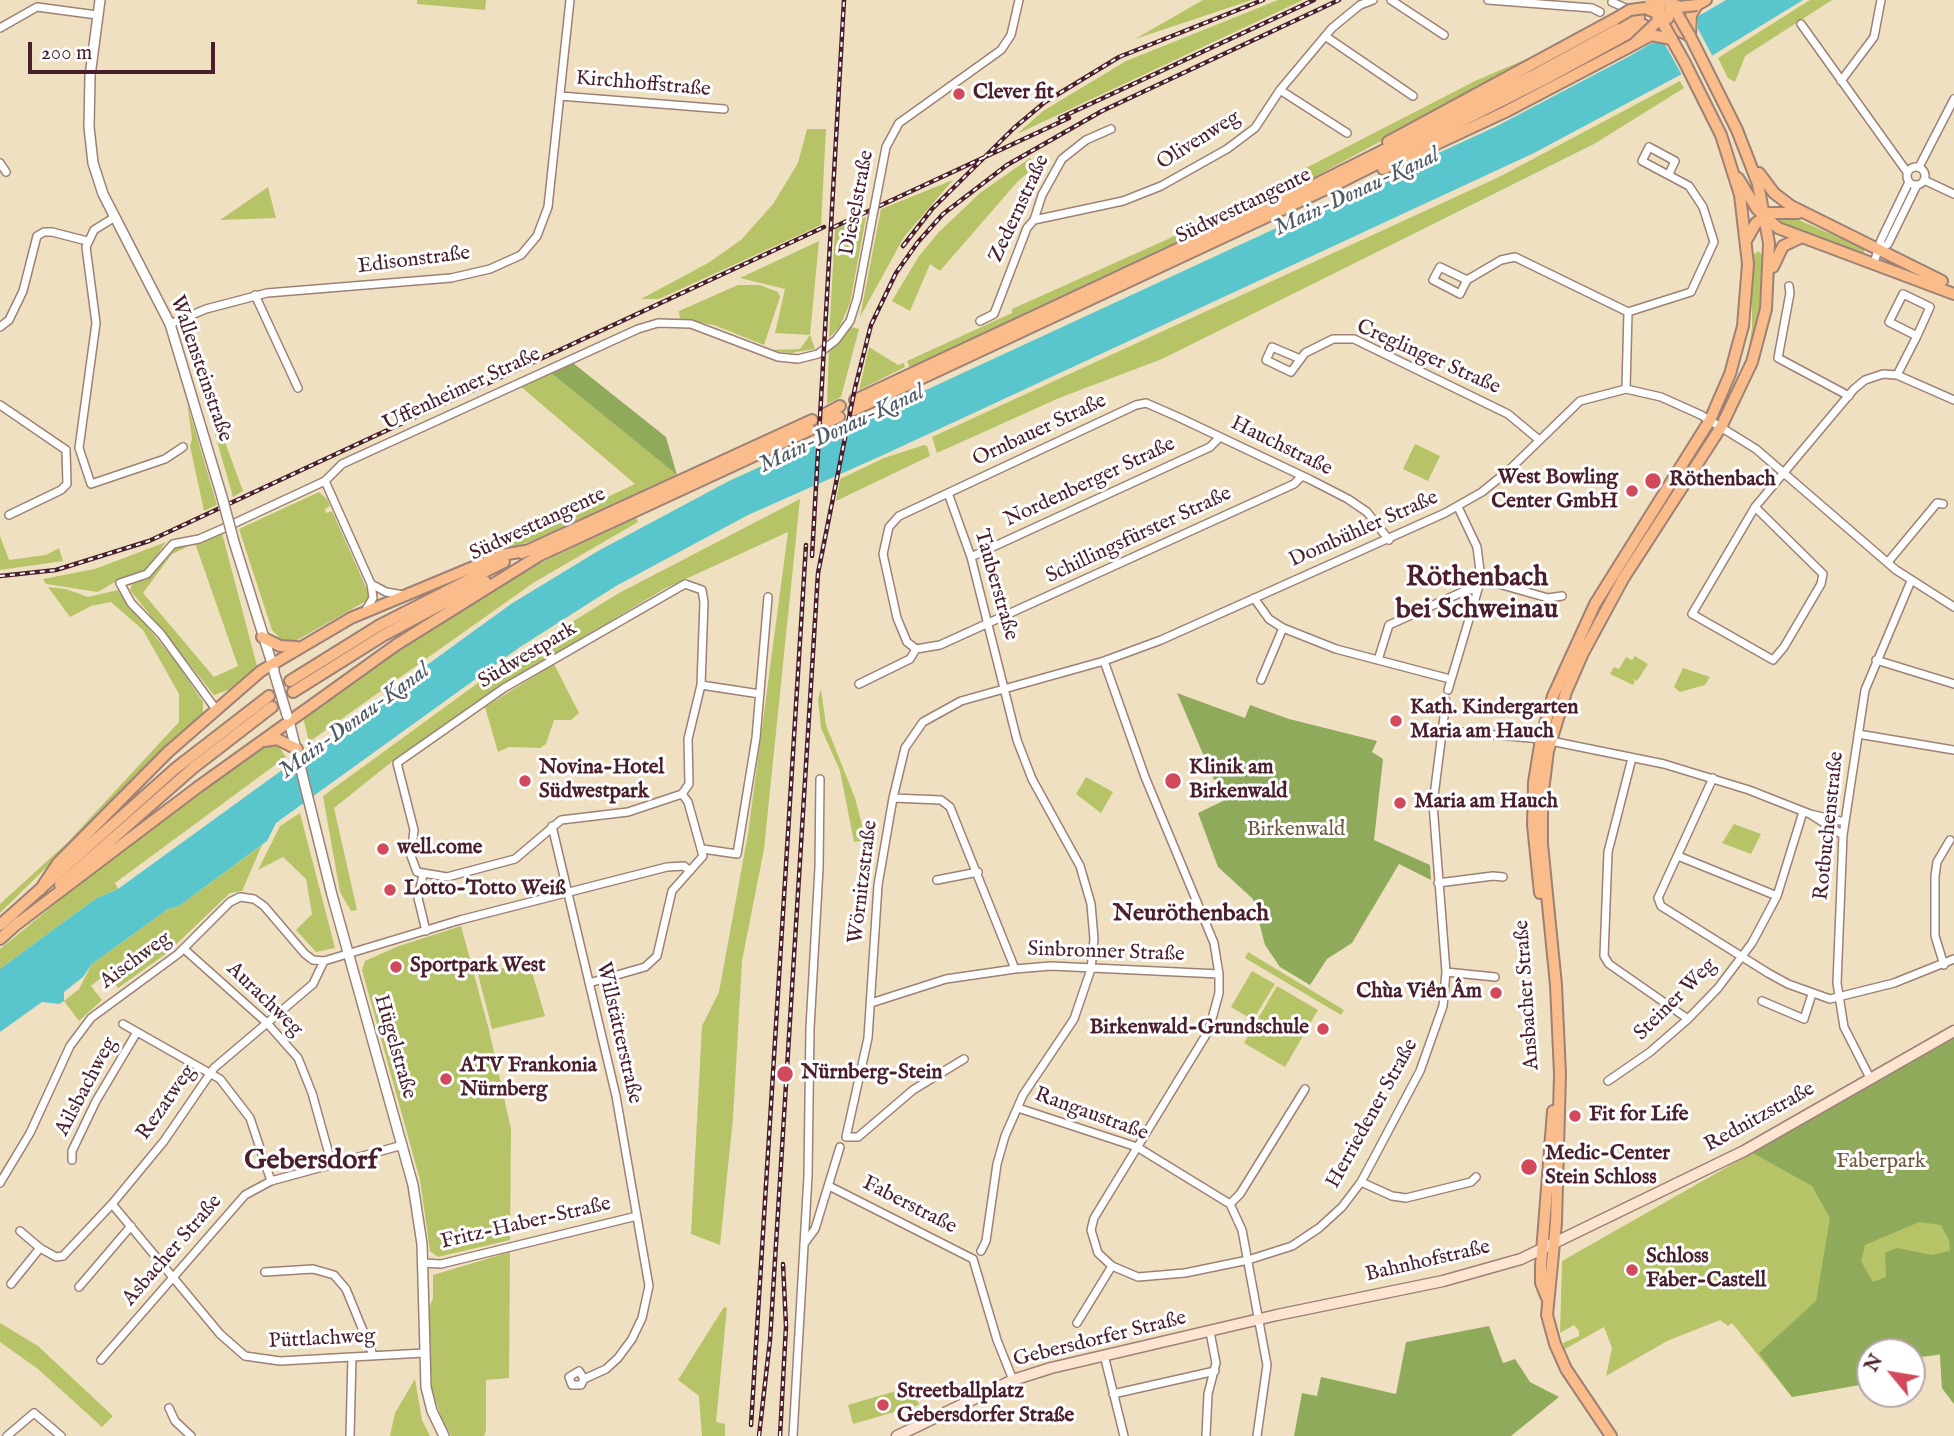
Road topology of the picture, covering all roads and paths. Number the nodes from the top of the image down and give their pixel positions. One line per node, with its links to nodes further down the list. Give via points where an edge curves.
1 (100, 0): 15 (street, Wallensteinstraße)
2 (570, 0): 28 (street, Edisonstraße)
3 (1018, 0): 67 (street, Dieselstraße, bridge, via 1004,47 899,123 886,147 858,299)
4 (1373, 0): 23 (street, Olivenweg, via 1351,12)
5 (1391, 0): 21 (street)
6 (1488, 0): 14 (street)
7 (1650, 0): 17 (main road, bridge)
8 (1685, 0): 12 (main road, bridge)
9 (1881, 0): 26 (street, via 1874,37)
10 (1612, 1): 16 (street); 18 (street)
11 (1668, 1): 12 (main road, bridge, via 1684,7); 17 (main road, bridge); 24 (main road, bridge)
12 (1702, 2): 24 (main road, bridge, via 1689,19)
13 (35, 4): 15 (street); 20 (street)
14 (1600, 12)
15 (97, 15): 47 (street, Wallensteinstraße, via 90,67 90,137 96,174)
16 (1638, 16): 17 (main road, bridge, via 1657,22); 17 (main road, bridge, via 1645,8); 18 (main road, bridge); 25 (main road, bridge); 37 (main road, Südwesttangente, via 1540,72); 43 (main road, Südwesttangente, via 1544,80)
17 (1663, 16): 22 (main road, bridge); 24 (main road, bridge)
18 (1616, 18): 37 (main road, via 1420,123)
19 (1801, 24): 26 (street)
20 (0, 28)
21 (1444, 35)
22 (1670, 35): 25 (main road, bridge, via 1656,34); 40 (main road, bridge, via 1699,89)
23 (1325, 36): 27 (street, Olivenweg); 29 (street)
24 (1690, 36): 34 (main road)
25 (1632, 45): 43 (main road, via 1458,135 1362,178)
26 (1840, 81): 39 (street)
27 (1280, 90): 33 (street); 48 (street, Olivenweg, via 1255,128 1161,186 1123,201)
28 (560, 96): 31 (street, Kirchhoffstraße); 61 (street, Edisonstraße, via 545,219 531,246 515,259 451,278)
29 (1413, 96)
30 (1954, 99): 36 (street)
31 (724, 109)
32 (1111, 129): 48 (street, Zedernstraße, via 1086,140 1062,159)
33 (1347, 133)
34 (1751, 162): 45 (main road, via 1778,197); 46 (main road, Ansbacher Straße)
35 (0, 163): 38 (street)
36 (1919, 167): 39 (street); 42 (street, via 1924,173)
37 (1345, 170): 43 (main road, Südwesttangente, via 854,405)
38 (6, 172)
39 (1907, 172): 42 (street)
40 (1734, 173): 46 (main road); 50 (main road, Ansbacher Straße)
41 (1669, 174): 41 (street, via 1642,161 1649,148 1675,161); 62 (street, via 1689,186 1703,207 1714,242 1691,292)
42 (1916, 183): 44 (street); 52 (street, via 1881,240)
43 (1337, 184)
44 (1954, 194)
45 (1808, 214): 46 (main road, via 1780,211); 52 (main road)
46 (1766, 216): 49 (main road, via 1774,226); 50 (main road); 54 (main road, Ansbacher Straße)
47 (115, 217): 51 (street, via 94,230); 64 (street, Wallensteinstraße)
48 (1034, 220): 63 (street, Zedernstraße, via 994,314)
49 (1800, 238): 55 (main road); 56 (main road, via 1783,246)
50 (1747, 239): 53 (main road, Ansbacher Straße)
51 (87, 241): 65 (street, via 52,232 37,236 23,291 9,320); 85 (street, via 96,323)
52 (1880, 250): 55 (street); 59 (main road)
53 (1748, 252): 54 (main road, via 1757,247); 68 (main road, Ansbacher Straße, via 1746,308)
54 (1769, 257): 56 (main road, Ansbacher Straße)
55 (1874, 263): 60 (main road)
56 (1769, 276): 70 (main road, Ansbacher Straße)
57 (1467, 280): 57 (street, via 1440,267 1433,280 1460,293); 62 (street, via 1515,257)
58 (1789, 286): 74 (street, via 1778,358)
59 (1954, 287)
60 (1954, 294)
61 (255, 295): 64 (street, Edisonstraße); 72 (street)
62 (1628, 312): 73 (street)
63 (980, 321)
64 (170, 324): 112 (street, Wallensteinstraße, bridge)
65 (0, 327)
66 (1917, 335): 66 (street, via 1930,307 1903,294 1889,322); 71 (street)
67 (836, 340): 89 (street, Uffenheimer Straße, via 810,357 788,358 760,352 691,324 638,328 342,464)
68 (1738, 351): 70 (main road, via 1745,362); 80 (main road, Ansbacher Straße)
69 (1298, 358): 83 (street, Creglinger Straße, via 1333,339 1354,340 1508,414)
70 (1752, 362): 81 (main road, Ansbacher Straße)
71 (1897, 374): 74 (street, via 1870,378); 75 (street)
72 (298, 388)
73 (1626, 390): 80 (street, Dombühler Straße, via 1661,397); 83 (street, Dombühler Straße, via 1580,401)
74 (1849, 396): 87 (street)
75 (1954, 400)
76 (1146, 403): 82 (street, Hauchstraße); 90 (street, Ornbauer Straße)
77 (0, 405): 86 (street)
78 (839, 412): 79 (main road)
79 (825, 419)
80 (1710, 420): 81 (street); 132 (main road, Ansbacher Straße, via 1584,624 1558,682)
81 (1721, 427): 87 (street); 132 (main road, Ansbacher Straße, via 1601,617)
82 (1220, 437): 88 (street, Hauchstraße); 98 (street, Nordenberger Straße, via 1210,447)
83 (1538, 439): 92 (street, Dombühler Straße, via 1509,470)
84 (183, 447): 85 (street, via 165,459 90,484)
85 (79, 448): 86 (street)
86 (66, 450): 94 (street, via 67,484)
87 (1785, 471): 93 (street); 99 (street)
88 (1302, 476): 95 (street, Hauchstraße, via 1360,506); 110 (street, Schillingsfürster Straße, via 1294,484)
89 (325, 481): 102 (street); 128 (street, Uffenheimer Straße, via 199,539 173,544 147,575 120,583)
90 (948, 493): 98 (street, Tauberstraße); 114 (street, Ornbauer Straße, via 899,516 883,543 897,618 907,642)
91 (1943, 504): 99 (street, via 1937,503)
92 (1458, 507): 95 (street, Dombühler Straße); 100 (street, via 1477,547)
93 (1755, 508): 93 (street, via 1692,614 1773,660 1823,574)
94 (9, 515)
95 (1389, 540): 107 (street, Dombühler Straße)
96 (525, 551): 97 (main road, Südwesttangente, via 380,625 292,686); 97 (main road, Südwesttangente, via 811,425); 104 (main road, via 502,555)
97 (540, 555): 129 (main road)
98 (971, 557): 110 (street, Tauberstraße)
99 (1888, 562): 101 (street)
100 (1481, 579): 103 (street); 105 (street, via 1548,598)
101 (1911, 581): 108 (street); 116 (street, Rotbuchenstraße)
102 (371, 584): 104 (street); 109 (street, via 373,598)
103 (1477, 591): 115 (street, via 1469,589 1389,625); 119 (street)
104 (404, 595): 109 (main road)
105 (1562, 596)
106 (768, 597): 126 (street)
107 (1254, 598): 111 (street, via 1269,619); 117 (street, Dombühler Straße)
108 (1954, 607)
109 (364, 613): 113 (main road)
110 (990, 624): 114 (street, Schillingsfürster Straße, via 940,645); 124 (street, Tauberstraße)
111 (1283, 628): 115 (street); 120 (street)
112 (262, 637): 113 (main road, via 280,646); 118 (street, Wallensteinstraße)
113 (300, 647): 118 (main road)
114 (916, 649): 121 (street, via 909,659)
115 (1378, 660): 119 (street)
116 (1876, 660): 122 (street); 131 (street, Rotbuchenstraße)
117 (1104, 661): 124 (street, Dombühler Straße); 170 (street, via 1145,777 1214,943)
118 (273, 668): 128 (main road); 129 (street, Hügelstraße, bridge)
119 (1450, 679): 125 (street)
120 (1261, 680)
121 (859, 684)
122 (1954, 684)
123 (701, 685): 126 (street); 139 (street, Südwestpark, via 688,738 689,784); 150 (street, Südwestpark, via 704,595 690,584 504,688 397,763 414,830 412,862)
124 (1003, 689): 140 (street, Wörnitzstraße, via 953,704 923,722 905,748); 168 (street, Tauberstraße, via 1023,759 1087,888 1094,939)
125 (1448, 691)
126 (760, 694): 146 (street, via 737,854)
127 (1446, 701): 130 (street, Herriedener Straße)
128 (215, 708): 154 (main road, via 58,863)
129 (288, 718): 133 (main road); 134 (street, Hügelstraße)
130 (1441, 730): 132 (street); 153 (street, Herriedener Straße, via 1433,804)
131 (1858, 734): 135 (street); 142 (street, Rotbuchenstraße)
132 (1546, 740): 136 (street); 204 (main road, Ansbacher Straße, via 1541,821 1559,1060); 206 (main road, Ansbacher Straße, via 1534,782 1533,825 1549,987 1553,1118)
133 (262, 741): 134 (main road); 157 (main road)
134 (293, 744): 162 (street, Hügelstraße)
135 (1954, 750)
136 (1632, 758): 137 (street); 177 (street, via 1608,852 1604,956)
137 (1713, 778): 141 (street); 147 (street)
138 (820, 779): 203 (street, Wörnitzstraße)
139 (682, 794): 143 (street, via 628,812 567,817); 146 (street)
140 (893, 798): 149 (street, via 947,803); 176 (street, Wörnitzstraße, via 878,886)
141 (1806, 813): 142 (street); 144 (street); 156 (street, Steiner Weg)
142 (1845, 822): 144 (street, Rotbuchenstraße)
143 (552, 826): 150 (street, via 515,859 447,877); 155 (street)
144 (1843, 835): 174 (street, Rotbuchenstraße, via 1836,949)
145 (1950, 840): 166 (street, via 1937,862 1935,876 1935,936)
146 (703, 849): 148 (street, via 702,860)
147 (1678, 856): 156 (street); 163 (street, via 1658,903)
148 (690, 871): 155 (street, via 677,865); 172 (street, via 672,891 657,956 645,967)
149 (978, 872): 152 (street); 167 (street)
150 (423, 874): 159 (street, Südwestpark, via 418,898)
151 (1503, 877): 153 (street)
152 (937, 880)
153 (1438, 883): 169 (street, Herriedener Straße)
154 (40, 890): 157 (main road, via 176,768 270,701); 158 (main road)
155 (566, 893): 159 (street); 172 (street, Willstätterstraße)
156 (1777, 895): 163 (street, Steiner Weg)
157 (16, 924): 160 (main road)
158 (0, 925)
159 (426, 931): 162 (street)
160 (0, 939)
161 (184, 948): 165 (street, Aischweg, via 230,902 242,896 264,906 310,958); 178 (street, Aurachweg); 196 (street, Aischweg, via 100,1009 80,1030)
162 (349, 954): 165 (street); 188 (street, Hügelstraße)
163 (1742, 957): 173 (street); 177 (street, Steiner Weg)
164 (1954, 959): 166 (street)
165 (324, 961): 178 (street, Rezatweg, via 313,984)
166 (1944, 965): 174 (street)
167 (1014, 969): 168 (street, Sinbronner Straße); 176 (street, Sinbronner Straße, via 946,979)
168 (1091, 969): 170 (street, Sinbronner Straße); 187 (street, Tauberstraße, via 1074,1019)
169 (1446, 972): 171 (street); 195 (street, Herriedener Straße, via 1433,1040)
170 (1219, 974): 190 (street, via 1209,1030)
171 (1495, 977)
172 (589, 983): 200 (street, Willstätterstraße, via 616,1096)
173 (1812, 994): 174 (street); 175 (street, via 1804,1019)
174 (1839, 997): 184 (street, Rotbuchenstraße, via 1844,1027)
175 (1762, 1001)
176 (871, 1003): 182 (street, Wörnitzstraße, via 865,1059 846,1137 858,1137 913,1090)
177 (1688, 1019): 185 (street, Steiner Weg)
178 (267, 1023): 183 (street, Rezatweg); 192 (street, Aurachweg, via 302,1066)
179 (123, 1024): 181 (street)
180 (1954, 1031): 184 (main road, Rednitzstraße)
181 (137, 1032): 183 (street); 191 (street, Ailsbachweg, via 96,1101 72,1150)
182 (964, 1059)
183 (209, 1074): 194 (street, via 220,1079 250,1118); 198 (street, Rezatweg, via 172,1130)
184 (1870, 1079): 204 (main road, Rednitzstraße, via 1744,1151)
185 (1608, 1081)
186 (1305, 1089): 199 (street)
187 (1018, 1108): 190 (street, Rangaustraße); 207 (street, Tauberstraße, via 997,1164)
188 (403, 1145): 192 (street, Asbacher Straße); 209 (street, Hügelstraße, via 418,1212)
189 (840, 1147): 197 (street, Wörnitzstraße)
190 (1137, 1147): 199 (street, Rangaustraße); 210 (street, via 1091,1230 1098,1253)
191 (72, 1160)
192 (332, 1165): 194 (street, Asbacher Straße)
193 (1476, 1177): 195 (street, via 1406,1198)
194 (271, 1181): 212 (street, Asbacher Straße, via 245,1195)
195 (1361, 1182): 208 (street, Herriedener Straße, via 1342,1207 1309,1236 1278,1252)
196 (0, 1183)
197 (829, 1186): 203 (street, Wörnitzstraße, via 815,1229); 227 (street, Faberstraße, via 973,1259)
198 (112, 1204): 201 (street, Püttlachweg); 205 (street, Rezatweg, via 63,1256 55,1257)
199 (1230, 1204): 208 (street)
200 (637, 1216): 209 (street, Fritz-Haber-Straße, via 441,1264); 226 (street, Willstätterstraße, via 649,1286 642,1318 618,1358)
201 (131, 1226): 212 (street, Püttlachweg); 214 (street)
202 (20, 1231): 205 (street)
203 (804, 1244): 235 (street, Wörnitzstraße)
204 (1554, 1244): 206 (main road, Rednitzstraße); 215 (main road, Ansbacher Straße)
205 (40, 1248): 213 (street)
206 (1542, 1249): 215 (main road, Ansbacher Straße, via 1541,1283); 216 (main road, Bahnhofstraße, via 1473,1274)
207 (981, 1251)
208 (1248, 1260): 210 (street, Herriedener Straße, via 1149,1278); 217 (street)
209 (422, 1263): 220 (street, Hügelstraße)
210 (1112, 1266): 218 (street)
211 (265, 1272): 221 (street, via 313,1269 334,1275 346,1289)
212 (174, 1278): 223 (street, Püttlachweg, via 228,1343 245,1356 267,1362); 224 (street, Asbacher Straße)
213 (11, 1284)
214 (79, 1287)
215 (1547, 1298): 240 (main road, via 1550,1331 1559,1355)
216 (1321, 1307): 217 (main road, Gebersdorfer Straße)
217 (1258, 1319): 219 (main road, Gebersdorfer Straße); 239 (street, via 1267,1365)
218 (1077, 1323)
219 (1210, 1332): 222 (main road, Gebersdorfer Straße); 225 (street)
220 (424, 1353): 221 (street, Püttlachweg); 234 (street, Hügelstraße, via 427,1394)
221 (373, 1355): 223 (street, Püttlachweg)
222 (1104, 1355): 227 (main road, Gebersdorfer Straße); 228 (street)
223 (352, 1357): 233 (street)
224 (101, 1360)
225 (1215, 1371): 228 (street); 238 (street)
226 (584, 1380)
227 (1013, 1380): 236 (main road, Gebersdorfer Straße)
228 (1113, 1394): 237 (street)
229 (169, 1408): 232 (street)
230 (7, 1436): 231 (street, via 34,1413)
231 (61, 1436)
232 (191, 1436)
233 (350, 1436)
234 (444, 1436)
235 (793, 1436)
236 (897, 1436)
237 (1124, 1436)
238 (1205, 1436)
239 (1257, 1436)
240 (1611, 1436)

